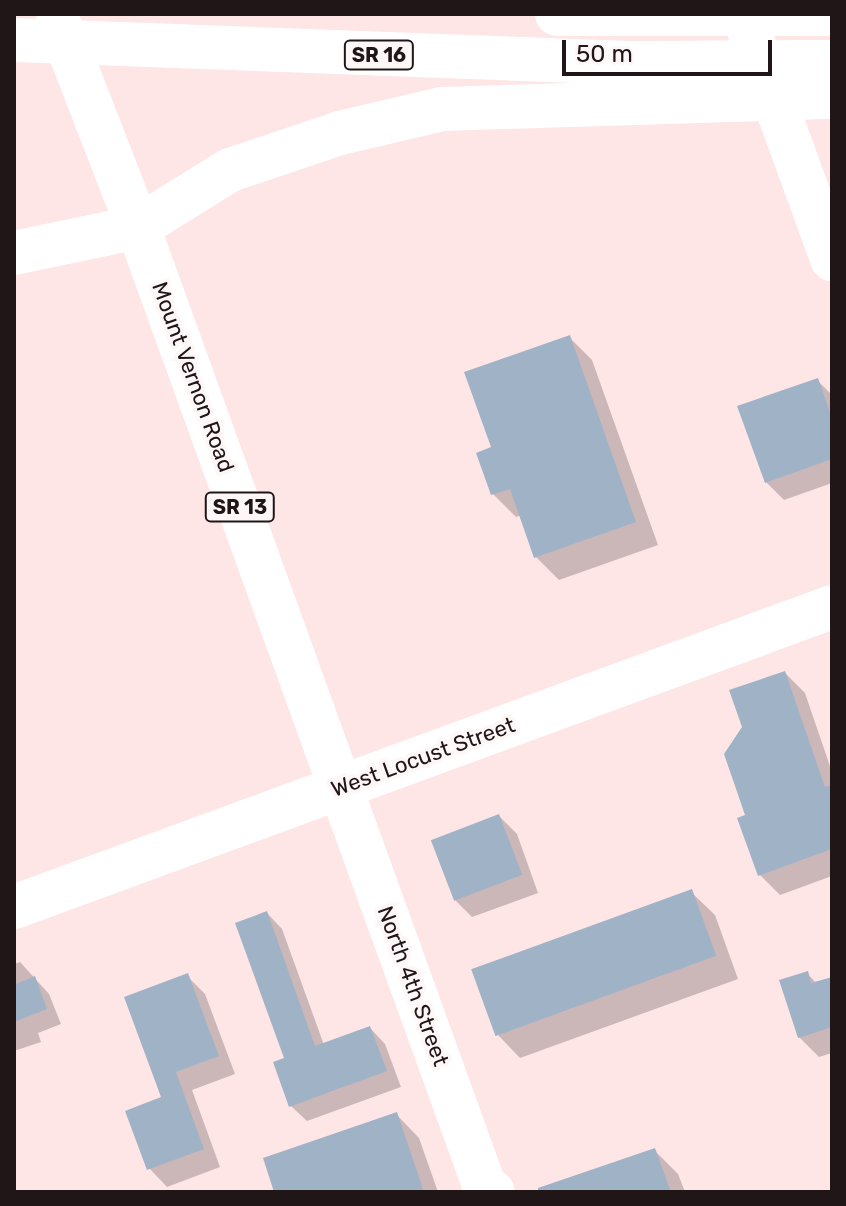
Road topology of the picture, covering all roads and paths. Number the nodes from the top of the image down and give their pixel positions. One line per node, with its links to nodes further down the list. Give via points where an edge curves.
1 (55, 14): 10 (main road, Mount Vernon Road / SR 13)
2 (557, 14): 5 (main road)
3 (743, 14): 12 (main road)
4 (825, 14): 5 (main road)
5 (604, 15)
6 (14, 40): 8 (main road, SR 16)
7 (832, 62): 8 (main road, SR 16)
8 (634, 82): 9 (main road); 10 (main road, via 442,109 340,133 230,170)
9 (832, 97)
10 (138, 227): 11 (main road); 14 (main road, Mount Vernon Road / SR 13)
11 (14, 253)
12 (832, 259)
13 (832, 607): 14 (main road, West Locust Street)
14 (341, 787): 15 (main road, West Locust Street); 16 (main road, North 4th Street / SR 13)
15 (14, 907)
16 (487, 1190)

